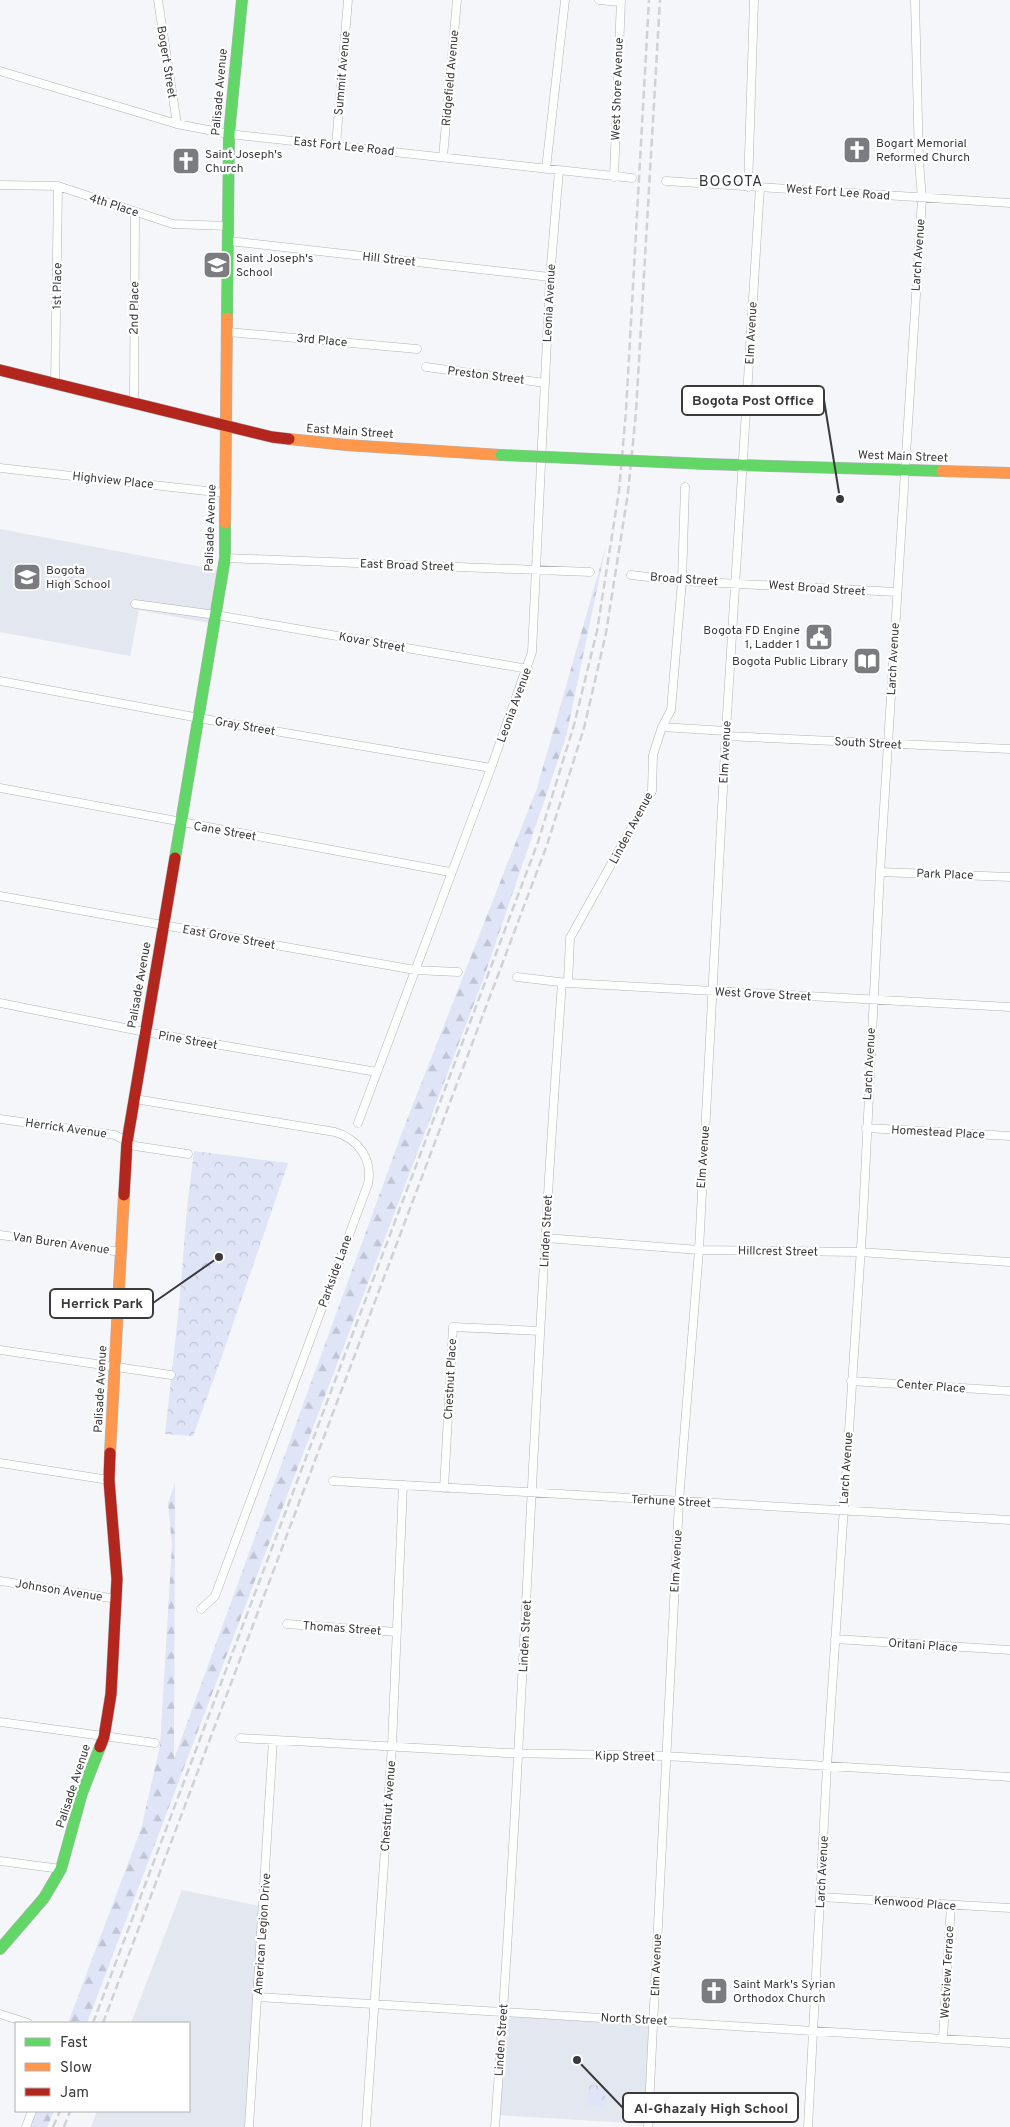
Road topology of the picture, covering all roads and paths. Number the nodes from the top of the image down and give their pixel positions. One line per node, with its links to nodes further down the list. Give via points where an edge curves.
1 (158, 0): 11 (street, Bogert Street)
2 (242, 0): 12 (street, Palisade Avenue)
3 (348, 0): 13 (street, Summit Avenue)
4 (457, 0): 14 (street, Ridgefield Avenue)
5 (565, 0): 15 (street)
6 (599, 0): 9 (street)
7 (754, 0): 22 (street)
8 (915, 0): 24 (street, Larch Avenue)
9 (621, 1): 17 (street, West Shore Avenue)
10 (0, 71): 11 (street, East Fort Lee Road)
11 (177, 124): 12 (street, East Fort Lee Road)
12 (228, 134): 13 (street, East Fort Lee Road); 27 (street, Palisade Avenue)
13 (336, 145): 14 (street, East Fort Lee Road)
14 (443, 157): 15 (street, East Fort Lee Road)
15 (546, 169): 16 (street, East Fort Lee Road)
16 (559, 171): 17 (street); 29 (street, Leonia Avenue)
17 (614, 177): 18 (street)
18 (632, 178)
19 (666, 181): 22 (street, West Fort Lee Road)
20 (0, 185): 21 (street, 4th Place)
21 (58, 186): 26 (street, 4th Place); 35 (street, 1st Place)
22 (748, 187): 23 (street, West Fort Lee Road)
23 (760, 187): 24 (street, West Fort Lee Road); 39 (street, Elm Avenue)
24 (922, 199): 25 (street, West Fort Lee Road); 41 (street, Larch Avenue)
25 (1010, 203)
26 (135, 212): 27 (street, 4th Place, via 173,224); 36 (street, 2nd Place)
27 (229, 226): 28 (street, Palisade Avenue)
28 (228, 242): 29 (street, Hill Street); 30 (street, Palisade Avenue)
29 (550, 276): 34 (street, Leonia Avenue)
30 (228, 332): 31 (street, 3rd Place); 37 (street, Palisade Avenue)
31 (417, 349)
32 (426, 368): 34 (street, Preston Street)
33 (0, 370): 35 (street, East Main Street)
34 (545, 383): 46 (street, Leonia Avenue)
35 (55, 385): 36 (street, East Main Street)
36 (134, 404): 37 (street, East Main Street)
37 (225, 426): 38 (street, East Main Street, bridge, via 306,442); 44 (street, Palisade Avenue)
38 (706, 464): 39 (street, West Main Street)
39 (744, 465): 41 (street, West Main Street); 50 (street, Elm Avenue)
40 (0, 468): 44 (street, Highview Place)
41 (905, 470): 42 (street, West Main Street); 51 (street, Larch Avenue)
42 (1010, 473)
43 (685, 487): 49 (street, Linden Avenue)
44 (225, 493): 45 (street, Palisade Avenue)
45 (225, 558): 46 (street, East Broad Street); 53 (street, Palisade Avenue)
46 (538, 570): 47 (street, East Broad Street); 54 (street, Leonia Avenue)
47 (590, 572)
48 (631, 575): 49 (street, Broad Street)
49 (682, 581): 50 (street, Broad Street); 57 (street, Linden Avenue, via 671,710)
50 (736, 583): 51 (street, West Broad Street); 58 (street, Elm Avenue)
51 (897, 592): 59 (street, Larch Avenue)
52 (135, 604): 53 (street, Kovar Street)
53 (216, 615): 54 (street, Kovar Street); 56 (street, Palisade Avenue)
54 (528, 669): 61 (street, Leonia Avenue)
55 (0, 681): 56 (street, Gray Street)
56 (199, 718): 61 (street, Gray Street); 63 (street, Palisade Avenue)
57 (662, 727): 58 (street, South Street); 72 (street, Linden Avenue, via 653,755 652,791 570,938)
58 (726, 733): 59 (street, South Street); 73 (street, Elm Avenue)
59 (888, 745): 60 (street, South Street); 65 (street, Larch Avenue)
60 (1010, 748)
61 (491, 768): 64 (street, Leonia Avenue)
62 (0, 788): 63 (street, Cane Street)
63 (182, 824): 64 (street, Cane Street); 68 (street, Palisade Avenue)
64 (450, 872): 69 (street, Leonia Avenue)
65 (880, 872): 66 (street, Park Place); 74 (street, Larch Avenue)
66 (1010, 877)
67 (0, 896): 68 (street, East Grove Street)
68 (164, 926): 69 (street, East Grove Street); 77 (street, Palisade Avenue)
69 (415, 970): 70 (street, East Grove Street); 78 (street, Leonia Avenue)
70 (458, 972)
71 (517, 977): 72 (street, West Grove Street)
72 (565, 983): 73 (street, West Grove Street); 85 (street, Linden Avenue)
73 (711, 991): 74 (street, West Grove Street); 89 (street, Elm Avenue)
74 (873, 1000): 76 (street, West Grove Street); 82 (street, Larch Avenue)
75 (0, 1003): 77 (street, Pine Street)
76 (1010, 1007)
77 (145, 1032): 78 (street, Pine Street); 79 (street, Palisade Avenue)
78 (377, 1072): 81 (street, Leonia Avenue)
79 (135, 1099): 84 (street, Palisade Avenue); 110 (street, Parkside Lane, via 335,1132 359,1146 366,1157 369,1173 368,1184 215,1596)
80 (0, 1119): 84 (street, Herrick Avenue, via 115,1135)
81 (358, 1123)
82 (866, 1128): 83 (street, Homestead Place); 91 (street, Larch Avenue)
83 (1010, 1136)
84 (127, 1142): 86 (street, Herrick Avenue); 90 (street, Palisade Avenue)
85 (550, 1144): 88 (street, Linden Street)
86 (188, 1154)
87 (0, 1235): 90 (street, Van Buren Avenue)
88 (546, 1238): 89 (street, Hillcrest Street); 93 (street, Linden Street)
89 (699, 1250): 91 (street, Hillcrest Street); 105 (street, Elm Avenue)
90 (121, 1252): 95 (street, Palisade Avenue)
91 (859, 1252): 92 (street, Hillcrest Street); 97 (street, Larch Avenue)
92 (1010, 1262)
93 (540, 1330): 103 (street, Chestnut Place, via 453,1327); 104 (street, Linden Street)
94 (0, 1350): 95 (street)
95 (115, 1366): 96 (street); 100 (street, Palisade Avenue)
96 (171, 1375)
97 (851, 1380): 98 (street, Center Place); 106 (street, Larch Avenue)
98 (1010, 1391)
99 (0, 1463): 100 (street)
100 (109, 1480): 109 (street, Palisade Avenue)
101 (333, 1481): 102 (street, Terhune Street)
102 (403, 1485): 103 (street, Terhune Street); 112 (street, Chestnut Avenue)
103 (444, 1488): 104 (street, Terhune Street)
104 (532, 1492): 105 (street, Terhune Street); 121 (street, Linden Street)
105 (679, 1501): 106 (street, Terhune Street); 122 (street, Elm Avenue)
106 (843, 1510): 107 (street, Terhune Street); 113 (street, Larch Avenue)
107 (1010, 1520)
108 (0, 1581): 109 (street, Johnson Avenue)
109 (117, 1599): 116 (street, Palisade Avenue, via 111,1694)
110 (201, 1609)
111 (287, 1624): 112 (street, Thomas Street)
112 (397, 1632): 120 (street, Chestnut Avenue)
113 (835, 1639): 114 (street, Oritani Place); 123 (street, Larch Avenue)
114 (1010, 1650)
115 (0, 1722): 116 (street)
116 (104, 1737): 119 (street); 126 (street, Palisade Avenue, via 82,1793)
117 (240, 1738): 118 (street, Kipp Street)
118 (273, 1740): 120 (street, Kipp Street); 131 (street, American Legion Drive)
119 (155, 1743)
120 (392, 1746): 121 (street, Kipp Street); 132 (street, Chestnut Avenue)
121 (519, 1754): 122 (street, Kipp Street); 133 (street, Linden Street)
122 (665, 1756): 123 (street, Kipp Street); 135 (street, Elm Avenue)
123 (827, 1766): 124 (street, Kipp Street); 127 (street, Larch Avenue)
124 (1010, 1777)
125 (0, 1861): 126 (street)
126 (61, 1869): 130 (street, Palisade Avenue, via 44,1898)
127 (820, 1897): 128 (street, Kenwood Place); 137 (street, Larch Avenue)
128 (951, 1905): 129 (street, Kenwood Place); 138 (street, Westview Terrace)
129 (1010, 1908)
130 (0, 1949)
131 (258, 1997): 132 (street, North Street); 142 (street, American Legion Drive)
132 (375, 2005): 133 (street, North Street); 143 (street, Chestnut Avenue)
133 (504, 2012): 135 (street, North Street); 144 (street, Linden Street)
134 (0, 2014): 136 (street)
135 (654, 2020): 137 (street, North Street); 145 (street, Elm Avenue)
136 (25, 2022)
137 (814, 2030): 138 (street, North Street); 146 (street, Larch Avenue)
138 (943, 2038): 139 (street, North Street)
139 (1010, 2043)
140 (32, 2112): 141 (street)
141 (26, 2127)
142 (249, 2127)
143 (366, 2127)
144 (495, 2127)
145 (648, 2127)
146 (808, 2127)

